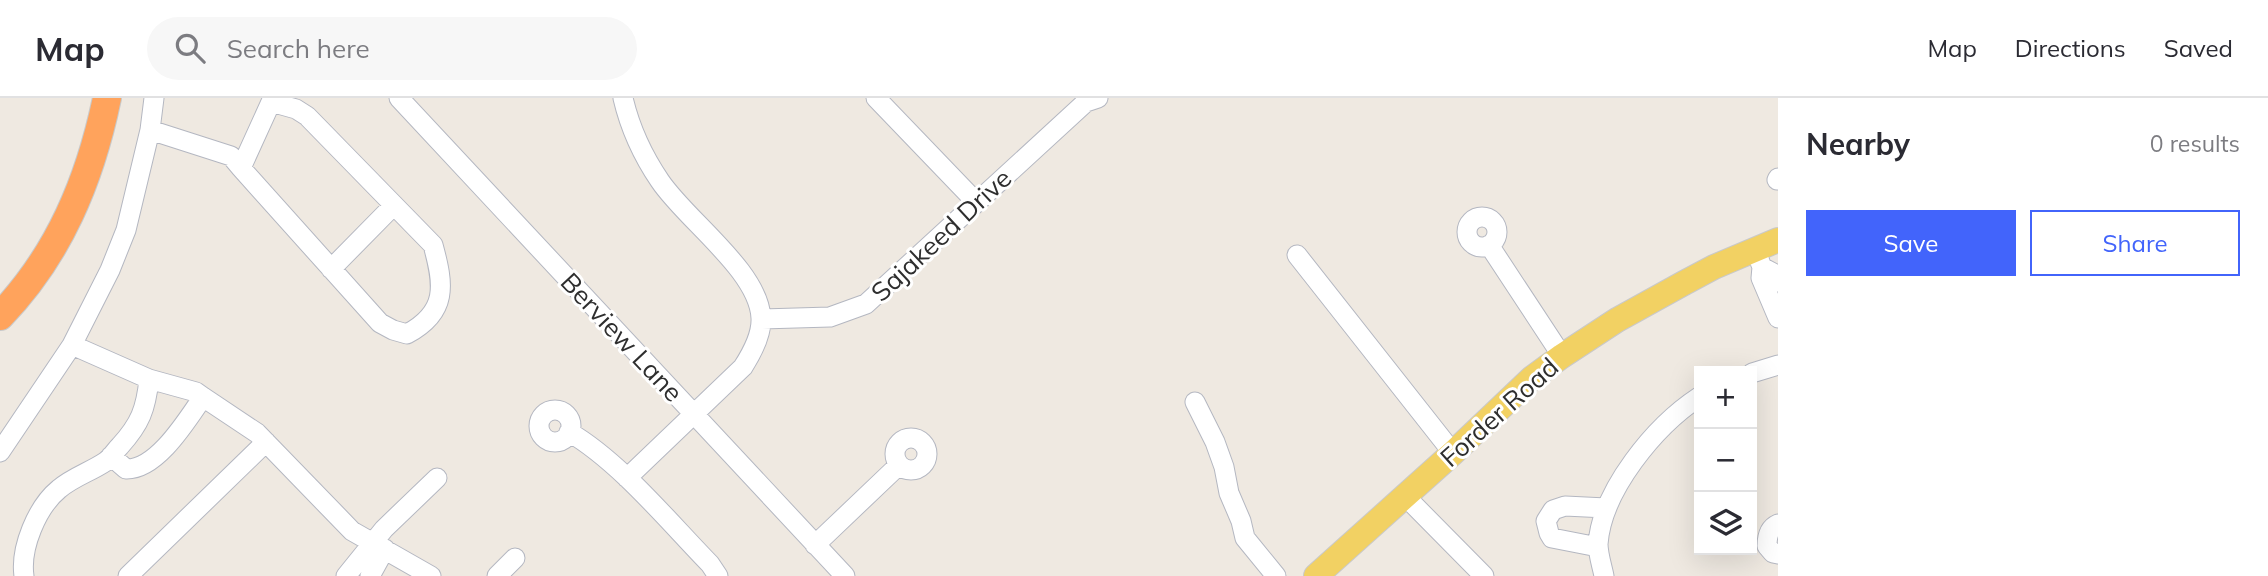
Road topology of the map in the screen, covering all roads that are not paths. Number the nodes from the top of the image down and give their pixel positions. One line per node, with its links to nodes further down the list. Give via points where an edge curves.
1 (107, 98): 16 (highway, via 76,202 42,265)
2 (154, 98): 7 (street)
3 (399, 98): 27 (street, Berview Lane)
4 (624, 98): 18 (street, via 630,126 660,182 726,252 758,298)
5 (876, 98): 9 (street)
6 (1098, 98): 9 (street, Sajakeed Drive, via 1086,102)
7 (150, 130): 8 (street, via 231,156); 19 (street, via 127,230)
8 (241, 168): 10 (street, via 271,102 307,116); 14 (street)
9 (976, 202): 18 (street, Sajakeed Drive, via 866,304 830,317)
10 (394, 205): 14 (street); 14 (street, via 433,245 440,270 440,297 432,317 407,334 393,330 380,323)
11 (1489, 245): 20 (street)
12 (1765, 252): 15 (street); 17 (street, via 1761,278); 20 (main road, Forder Road, via 1714,267)
13 (1297, 255): 31 (street)
14 (331, 269)
15 (1778, 282)
16 (0, 316)
17 (1778, 318)
18 (762, 319): 27 (street, via 755,348 743,367)
19 (72, 345): 23 (street); 30 (street)
20 (1562, 356): 31 (main road, Forder Road, via 1532,378)
21 (1778, 365): 22 (street)
22 (1757, 371)
23 (149, 379): 24 (street); 32 (street, via 141,420)
24 (203, 397): 29 (street); 32 (street, via 180,431 149,462 126,469)
25 (1694, 401): 37 (street, via 1650,440)
26 (1195, 402): 52 (street, via 1215,442 1245,538)
27 (694, 415): 35 (street); 39 (street, Berview Lane)
28 (569, 432): 35 (street)
29 (266, 442): 40 (street, via 352,531); 45 (street)
30 (0, 452)
31 (1453, 453): 36 (main road, Forder Road)
32 (111, 456): 44 (street, via 57,490 30,532 23,555)
33 (899, 465): 39 (street)
34 (437, 478): 40 (street)
35 (627, 478): 50 (street)
36 (1405, 495): 53 (main road, Forder Road); 54 (street)
37 (1606, 508): 41 (street); 41 (street, via 1565,506 1553,510 1546,521 1552,538)
38 (1778, 524): 42 (street, via 1768,536 1767,546)
39 (815, 545): 51 (street, Berview Lane)
40 (379, 546): 46 (street); 47 (street); 48 (street)
41 (1598, 547): 55 (street)
42 (1778, 554)
43 (515, 558): 49 (street)
44 (24, 576)
45 (128, 576)
46 (346, 576)
47 (370, 576)
48 (432, 576)
49 (496, 576)
50 (718, 576)
51 (845, 576)
52 (1276, 576)
53 (1316, 576)
54 (1484, 576)
55 (1604, 576)

